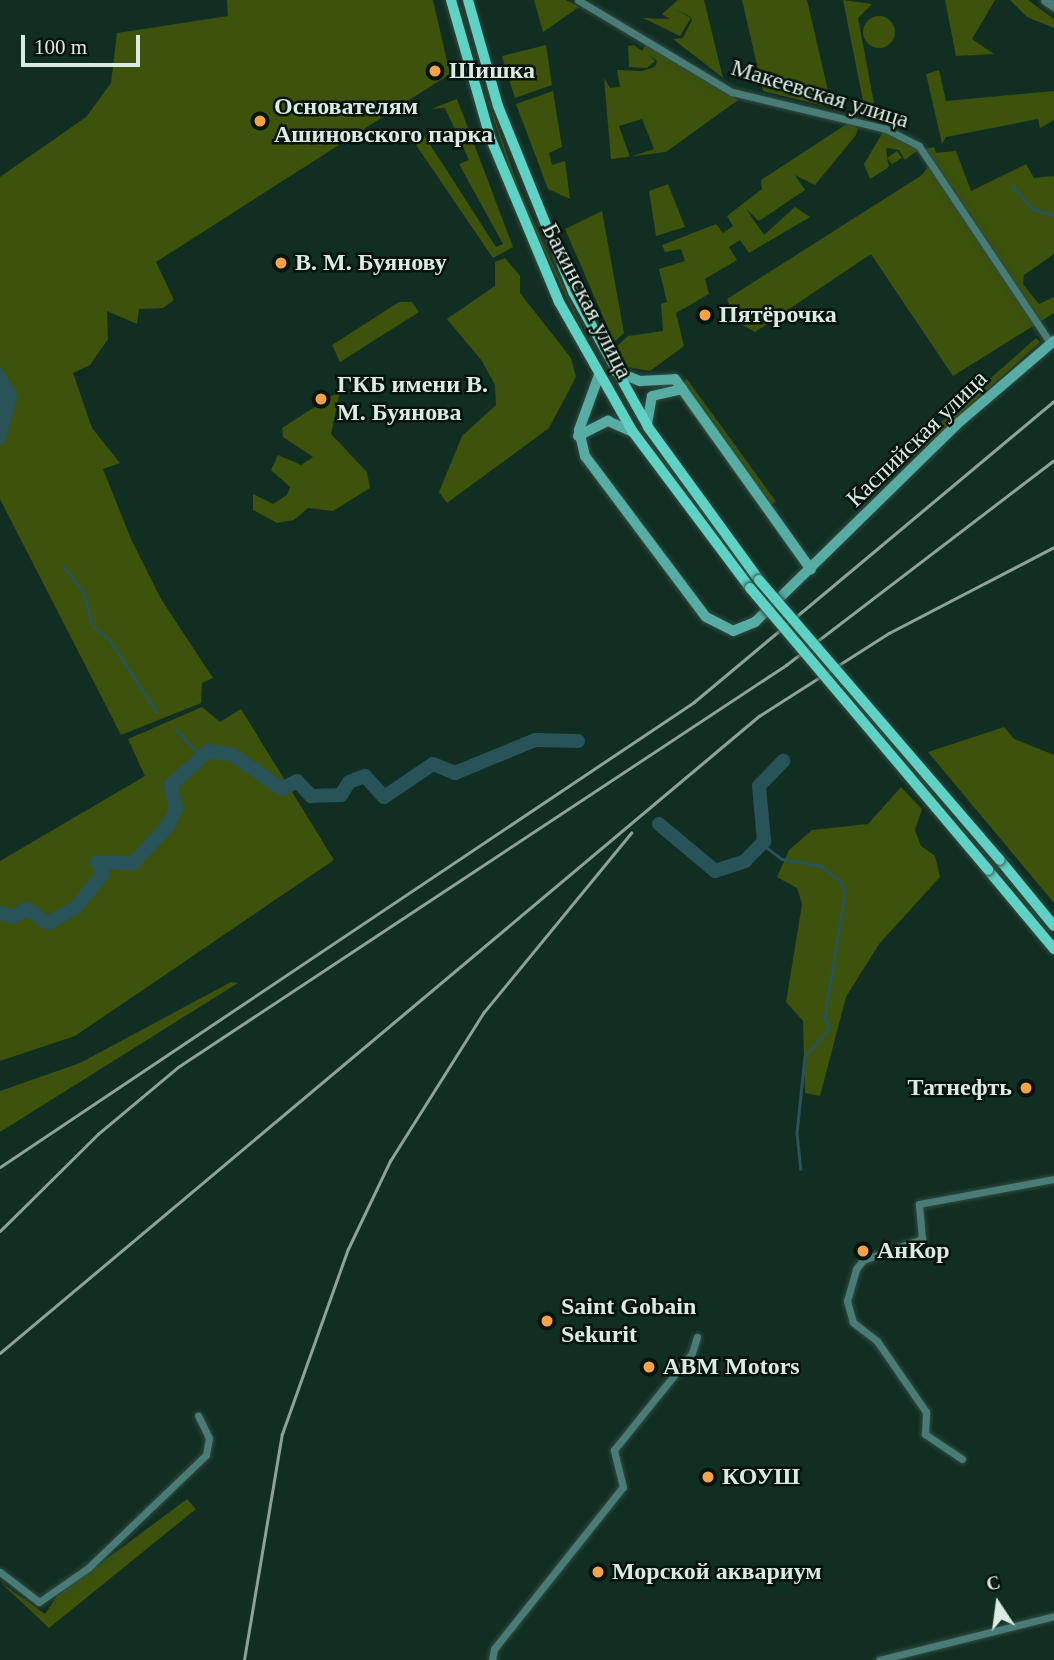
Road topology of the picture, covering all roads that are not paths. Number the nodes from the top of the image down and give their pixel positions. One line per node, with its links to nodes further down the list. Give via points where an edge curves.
1 (451, 0): 8 (main road, Бакинская улица, via 503,172)
2 (468, 0): 7 (main road, Бакинская улица, via 524,176)
3 (578, 0): 6 (street, Макеевская улица, via 732,92 886,129 916,144)
4 (1045, 0): 5 (street)
5 (1054, 6)
6 (1052, 342): 13 (main road, Каспийская улица, via 956,425)
7 (615, 372): 9 (main road, via 639,381 671,378); 10 (main road, Бакинская улица)
8 (599, 375): 11 (main road, Бакинская улица); 12 (main road)
9 (682, 389): 10 (main road, via 652,396 646,406); 13 (main road)
10 (648, 427): 14 (main road, Бакинская улица, bridge, via 759,580)
11 (634, 432): 12 (main road, via 608,421); 15 (main road, Бакинская улица, bridge, via 750,588)
12 (578, 436): 13 (main road, Каспийская улица, via 584,456 722,629 755,622)
13 (811, 570)
14 (1054, 926)
15 (1054, 949)
16 (1054, 1179): 19 (street, via 919,1204 922,1239 863,1260 856,1269 847,1301 853,1322 877,1341 926,1412 920,1427 925,1434)
17 (697, 1337): 23 (street, via 692,1353 614,1450 623,1487 494,1648)
18 (198, 1415): 20 (street, via 209,1437 206,1455 88,1568 39,1602)
19 (962, 1459)
20 (0, 1573)
21 (1054, 1616): 22 (street)
22 (893, 1658): 24 (street)
23 (492, 1660)
24 (878, 1660)

